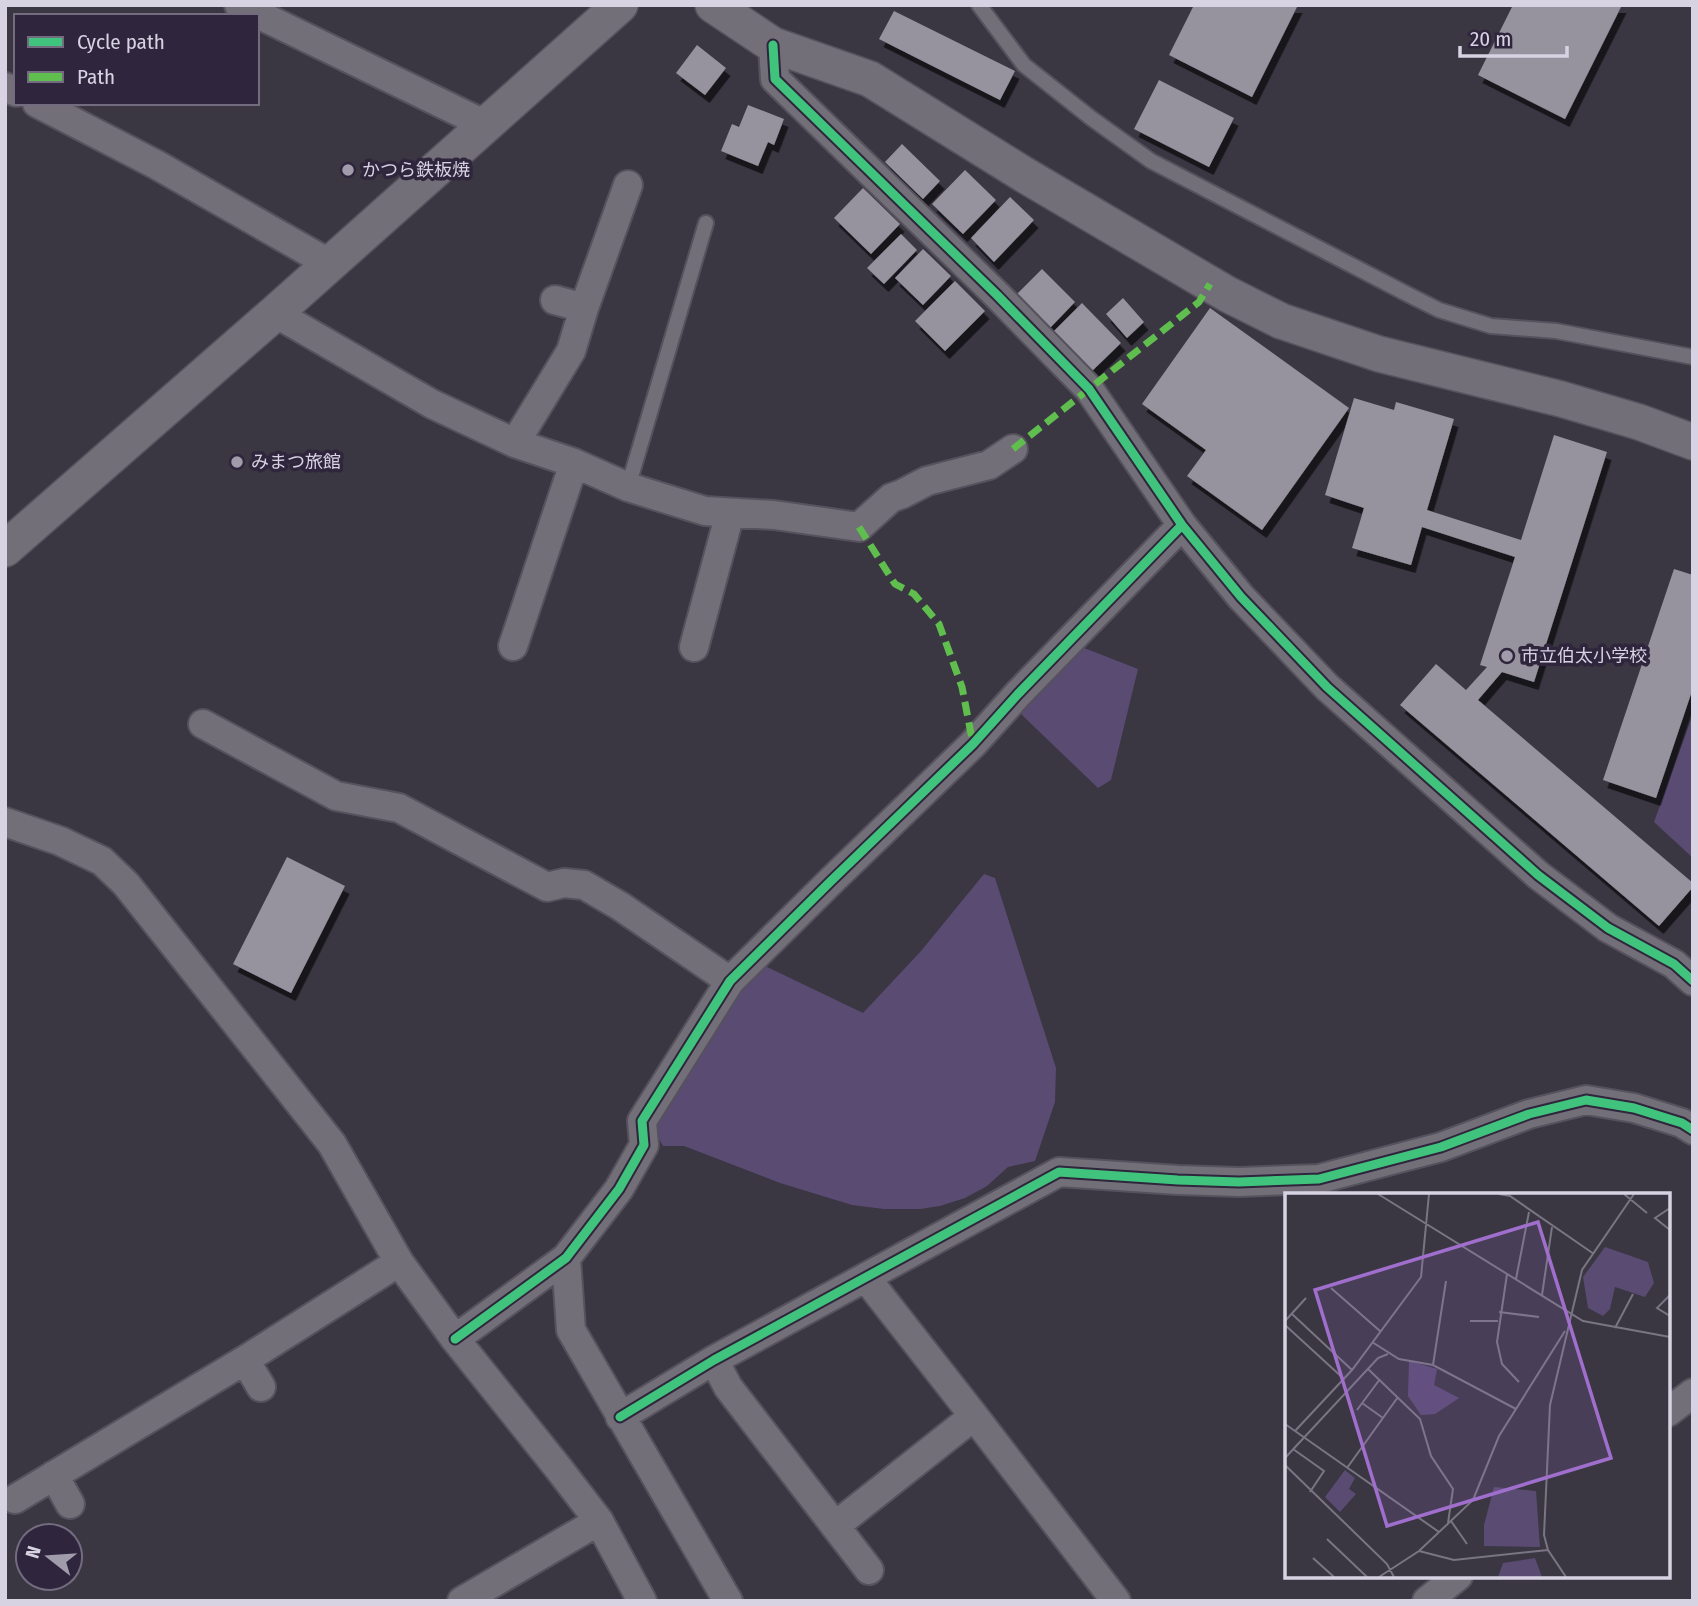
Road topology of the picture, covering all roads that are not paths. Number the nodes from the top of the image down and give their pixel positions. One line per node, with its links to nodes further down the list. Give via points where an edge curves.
1 (239, 5): 5 (street)
2 (620, 5): 9 (street)
3 (713, 5): 7 (street)
4 (979, 5): 16 (lane, via 1024,65 1151,160 1439,310 1491,326 1556,331)
5 (258, 14)
6 (259, 15): 9 (street)
7 (773, 45): 17 (street, via 870,79 1023,174 1281,321 1379,354 1561,399); 23 (street, via 775,79 1089,389)
8 (41, 105): 12 (street)
9 (486, 125): 12 (street)
10 (628, 185): 14 (street)
11 (706, 223): 21 (lane)
12 (330, 264): 15 (street)
13 (555, 300): 14 (street)
14 (584, 308): 18 (street, via 571,351)
15 (275, 313): 18 (street, via 432,404); 24 (street)
16 (1693, 357)
17 (1693, 442)
18 (515, 443): 20 (street)
19 (1013, 449): 22 (street, via 989,465 927,481 891,498 859,527)
20 (573, 463): 21 (street); 25 (street)
21 (628, 487): 22 (street, via 705,511)
22 (730, 513): 26 (street)
23 (1182, 525): 29 (street, via 973,744); 30 (street, via 1241,597 1327,687 1538,875 1608,928 1674,964)
24 (5, 549)
25 (513, 646)
26 (694, 647)
27 (203, 723): 29 (street, via 336,796 399,808 547,887 564,883 584,886)
28 (5, 822): 33 (street, via 102,862 126,884 332,1144)
29 (730, 981): 32 (street, via 642,1121 644,1145 619,1189)
30 (1693, 981)
31 (1693, 1130): 34 (street, via 1634,1108 1586,1100 1529,1114 1441,1147 1319,1179 1239,1182 1059,1172)
32 (566, 1258): 35 (street); 42 (street, via 571,1331)
33 (398, 1262): 35 (street); 36 (street)
34 (866, 1278): 37 (street); 41 (street)
35 (455, 1339): 46 (street)
36 (245, 1360): 38 (street); 43 (street)
37 (715, 1360): 42 (street); 47 (street, via 729,1387)
38 (261, 1387)
39 (1693, 1393): 40 (street)
40 (1670, 1410)
41 (974, 1416): 47 (street); 53 (street)
42 (620, 1417): 52 (street)
43 (54, 1475): 44 (street); 45 (street)
44 (15, 1499)
45 (70, 1504)
46 (599, 1521): 50 (street); 51 (street)
47 (835, 1526): 48 (street)
48 (869, 1570)
49 (1456, 1578): 54 (street)
50 (637, 1599)
51 (463, 1601)
52 (727, 1601)
53 (1116, 1601)
54 (1427, 1601)

